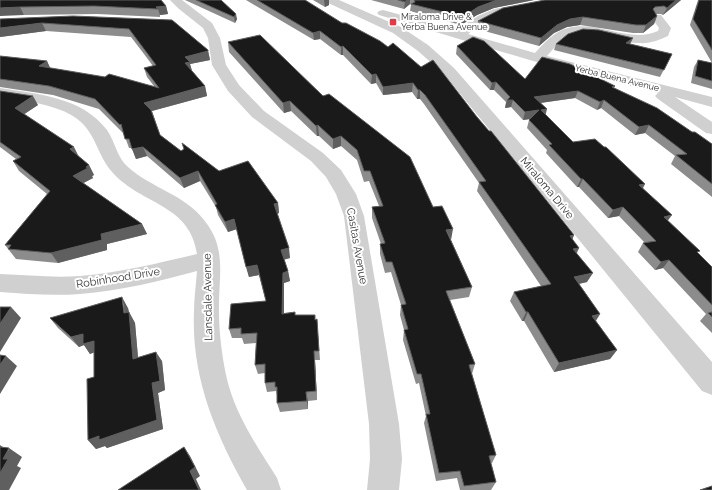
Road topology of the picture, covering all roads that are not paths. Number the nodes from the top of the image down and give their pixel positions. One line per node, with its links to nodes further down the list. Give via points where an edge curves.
1 (176, 0): 8 (street)
2 (330, 0): 5 (street, Yerba Buena Avenue)
3 (337, 0): 5 (street, Yerba Buena Avenue)
4 (553, 0): 9 (street, via 489,14)
5 (374, 16): 9 (street, Yerba Buena Avenue); 17 (street, Miraloma Drive, via 410,39 449,71)
6 (657, 17): 10 (street, via 665,28 664,33 658,37 641,40 594,31 570,31 563,34)
7 (188, 24): 8 (street)
8 (208, 26): 19 (street, Casitas Avenue, via 214,38 219,65 233,88 258,114 317,157 334,174 346,194 354,216 384,424 386,459)
9 (458, 35): 10 (street, Yerba Buena Avenue)
10 (538, 58): 11 (street, Yerba Buena Avenue)
11 (650, 87): 13 (street, Yerba Buena Avenue); 14 (street)
12 (0, 93): 15 (street, Lansdale Avenue, via 56,103 84,115 100,133 110,157 119,169 132,181 173,202 199,226)
13 (712, 102)
14 (712, 129)
15 (210, 260): 16 (street, Robinhood Drive, via 103,282 61,286); 18 (street, Lansdale Avenue, via 206,312 213,378 225,415 242,453)
16 (0, 282)
17 (712, 382)
18 (265, 490)
19 (383, 490)

